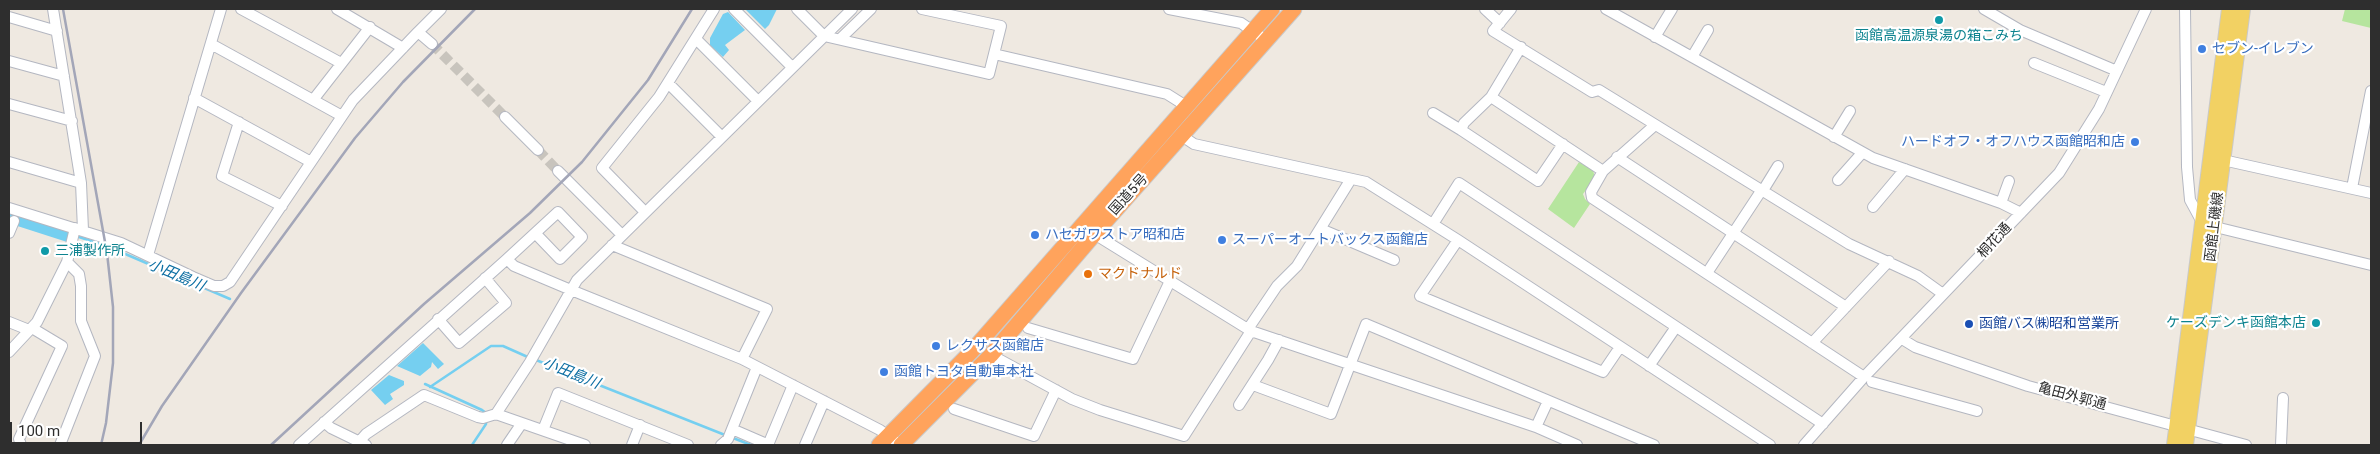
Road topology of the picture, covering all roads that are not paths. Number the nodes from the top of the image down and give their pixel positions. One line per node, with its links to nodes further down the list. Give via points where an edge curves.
1 (53, 9): 28 (street)
2 (221, 9): 36 (street)
3 (241, 9): 43 (street)
4 (337, 9): 26 (street)
5 (441, 9): 30 (street)
6 (714, 9): 34 (street)
7 (734, 9): 45 (street)
8 (797, 9): 31 (street)
9 (852, 9): 31 (street)
10 (871, 9): 33 (street)
11 (922, 9): 40 (street, via 1001,26)
12 (1169, 9): 29 (street, via 1240,23)
13 (1272, 9): 29 (highway, 国道5号)
14 (1294, 9): 35 (highway, 国道5号)
15 (1485, 9): 25 (street)
16 (1511, 9): 25 (street)
17 (1606, 9): 32 (street)
18 (1672, 9): 32 (street)
19 (1984, 9): 46 (street, via 2020,30)
20 (2146, 9): 46 (street, 桐花通)
21 (2184, 9): 95 (street, via 2190,200)
22 (2230, 9): 95 (main road, 函館上磯線)
23 (2243, 9): 73 (main road, 函館上磯線)
24 (9, 17): 28 (street)
25 (1500, 23): 38 (street, via 1493,31)
26 (370, 27): 39 (street); 43 (street)
27 (1708, 30): 41 (street)
28 (57, 31): 47 (street)
29 (1253, 31): 35 (street); 56 (highway, 国道5号)
30 (418, 32): 37 (street); 39 (street)
31 (824, 36): 33 (street); 45 (street)
32 (1655, 37): 41 (street)
33 (840, 39): 40 (street, via 990,74)
34 (696, 40): 48 (street); 54 (street)
35 (1266, 40): 66 (highway, 国道5号)
36 (211, 44): 52 (street); 53 (street)
37 (432, 44)
38 (1521, 47): 51 (street); 63 (street, via 1592,92 1599,90)
39 (404, 48): 59 (street)
40 (994, 54): 56 (street, via 1166,94)
41 (1692, 57): 68 (street)
42 (9, 61): 47 (street)
43 (341, 63): 53 (street)
44 (2034, 63): 49 (street)
45 (792, 67): 54 (street)
46 (2117, 72): 49 (street, 桐花通)
47 (64, 76): 61 (street)
48 (669, 84): 67 (street); 91 (street, via 602,168)
49 (2106, 92): 92 (street, 桐花通, via 2059,173)
50 (2371, 92): 65 (street)
51 (1491, 97): 64 (street); 69 (street)
52 (194, 98): 62 (street); 105 (street)
53 (313, 100): 59 (street)
54 (758, 101): 67 (street)
55 (9, 104): 61 (street)
56 (1186, 106): 97 (highway, 国道5号)
57 (1850, 111): 68 (street)
58 (1433, 113): 64 (street)
59 (342, 116): 75 (street)
60 (505, 117): 70 (street)
61 (72, 121): 83 (street)
62 (239, 122): 75 (street); 88 (street, via 222,176)
63 (1655, 125): 72 (street); 85 (street)
64 (1461, 130): 69 (street, via 1538,181)
65 (2367, 133): 84 (street)
66 (1182, 136): 80 (street, via 1194,144); 97 (highway, 国道5号)
67 (722, 137): 91 (street)
68 (1834, 137): 71 (street)
69 (1563, 144): 79 (street)
70 (538, 150)
71 (1862, 153): 77 (street); 81 (street)
72 (1618, 157): 79 (street); 101 (street)
73 (2223, 160): 84 (street); 95 (main road, 函館上磯線)
74 (9, 162): 83 (street)
75 (311, 162): 88 (street)
76 (1778, 166): 85 (street)
77 (1905, 169): 87 (street); 89 (street)
78 (558, 171): 102 (street)
79 (1603, 171): 111 (street, via 1591,192 1592,198)
80 (1351, 179): 94 (street, via 1366,182); 96 (street)
81 (1838, 180)
82 (2009, 181): 87 (street)
83 (81, 183): 98 (street)
84 (2352, 188): 86 (street)
85 (1761, 192): 101 (street); 108 (street, via 1849,244)
86 (2371, 193)
87 (2001, 203): 92 (street)
88 (282, 206): 105 (street, via 230,282 223,286 214,286)
89 (1873, 207)
90 (9, 208): 98 (street)
91 (645, 212): 102 (street)
92 (2021, 213): 115 (street, 桐花通)
93 (14, 221): 99 (street)
94 (1433, 224): 103 (street); 119 (street, via 1459,183)
95 (2209, 225): 110 (street); 149 (main road, 函館上磯線)
96 (1321, 229): 107 (street); 122 (street, via 1297,266 1277,286)
97 (1089, 230): 113 (street); 128 (highway, 国道5号); 154 (highway, 国道5号, via 971,352)
98 (76, 232): 105 (street, via 121,243); 109 (street)
99 (9, 233)
100 (535, 233): 100 (street, via 558,212 582,237 560,259); 106 (street)
101 (1733, 234): 111 (street); 116 (street)
102 (622, 235): 104 (street)
103 (1458, 240): 126 (street); 126 (street, via 1420,296 1603,372)
104 (612, 245): 114 (street); 129 (street, via 767,309)
105 (148, 256)
106 (507, 258): 112 (street); 114 (street, via 514,266)
107 (1394, 260)
108 (1890, 261): 115 (street); 116 (street)
109 (67, 262): 121 (street); 156 (street, via 79,274 81,322 95,356)
110 (2371, 265)
111 (1707, 273): 125 (street)
112 (485, 278): 117 (street); 117 (street, via 506,303 459,343)
113 (1170, 281): 120 (street, via 1133,359); 122 (street)
114 (571, 290): 129 (street); 143 (street, via 532,358)
115 (1943, 294): 123 (street, 桐花通)
116 (1846, 307): 125 (street)
117 (438, 319): 144 (street)
118 (9, 322): 121 (street)
119 (1676, 327): 131 (street); 146 (street)
120 (1028, 328)
121 (31, 329): 127 (street); 155 (street, via 62,346 19,439)
122 (1249, 330): 124 (street); 136 (street, via 1184,436 1100,410)
123 (1902, 339): 133 (street, 桐花通); 149 (street, 亀田外郭通, via 1915,347 2028,386)
124 (1279, 340): 130 (street); 135 (street)
125 (1812, 344): 133 (street)
126 (1620, 347): 131 (street)
127 (9, 352)
128 (991, 355): 136 (street); 154 (highway, 国道5号)
129 (742, 360): 132 (street)
130 (1349, 364): 135 (street, via 1331,414); 139 (street, via 1366,324); 148 (street)
131 (1649, 366): 167 (street)
132 (757, 367): 134 (street); 151 (street)
133 (1868, 380): 142 (street); 146 (street, 桐花通)
134 (793, 385): 138 (street); 163 (street)
135 (1253, 385): 140 (street)
136 (1056, 390): 141 (street, via 1034,436)
137 (2284, 398): 172 (street)
138 (824, 401): 154 (street); 164 (street)
139 (1548, 401): 148 (street); 166 (street)
140 (1239, 405)
141 (954, 409)
142 (1977, 411)
143 (490, 416): 145 (street); 153 (street, via 424,395 366,434)
144 (324, 422): 153 (street); 157 (street)
145 (522, 423): 150 (street); 158 (street)
146 (1823, 424): 168 (street, 桐花通)
147 (640, 425): 150 (street, via 558,393); 160 (street); 161 (street)
148 (1536, 427): 165 (street)
149 (2182, 427): 169 (main road, 函館上磯線); 170 (main road, 函館上磯線); 171 (street, 亀田外郭通)
150 (543, 430): 152 (street)
151 (732, 430): 162 (street, via 728,440); 163 (street)
152 (565, 442): 159 (street)
153 (362, 443)
154 (892, 443)
155 (21, 445)
156 (60, 445)
157 (299, 445)
158 (507, 445)
159 (585, 445)
160 (632, 445)
161 (688, 445)
162 (721, 445)
163 (769, 445)
164 (805, 445)
165 (1577, 445)
166 (1654, 445)
167 (1770, 445)
168 (1804, 445)
169 (2174, 445)
170 (2186, 445)
171 (2246, 445)
172 (2281, 445)

